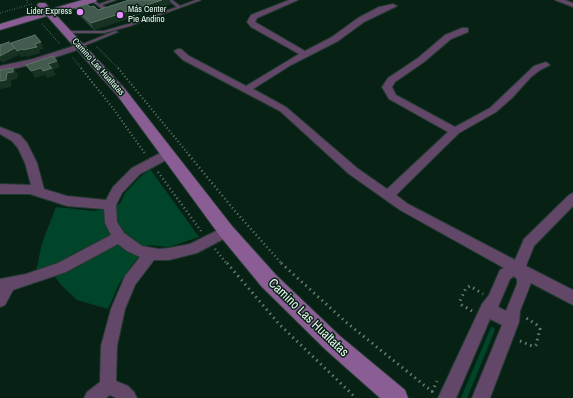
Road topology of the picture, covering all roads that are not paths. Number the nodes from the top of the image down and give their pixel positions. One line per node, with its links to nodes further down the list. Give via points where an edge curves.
1 (62, 0): 13 (street)
2 (114, 0): 8 (lane)
3 (170, 0): 12 (lane)
4 (186, 0): 9 (lane)
5 (199, 0): 9 (lane)
6 (295, 0): 22 (street, via 254,17 252,22 254,26)
7 (558, 0): 10 (street)
8 (94, 2): 13 (street); 14 (lane, via 106,10)
9 (191, 3): 12 (lane)
10 (573, 5)
11 (393, 6): 22 (street, via 382,9)
12 (180, 7): 17 (lane)
13 (42, 9): 15 (street); 16 (street); 19 (street, Camino Las Hualtatas)
14 (111, 10)
15 (0, 17)
16 (0, 27)
17 (121, 28): 19 (lane, via 99,33); 20 (lane)
18 (466, 30): 27 (street, via 448,37 421,60 391,80 387,87 392,97)
19 (67, 32): 20 (street, Camino Las Hualtatas)
20 (79, 46): 24 (street, via 35,61); 28 (street, Camino Las Hualtatas, via 121,92)
21 (178, 51): 25 (street, via 186,58)
22 (306, 54): 25 (street)
23 (546, 65): 27 (street, via 528,75 493,110)
24 (0, 68)
25 (247, 89): 31 (street, via 291,114 349,168)
26 (0, 130): 30 (street, via 16,138 23,146 31,162)
27 (455, 131): 31 (street)
28 (168, 154): 33 (street, via 136,171 123,183); 34 (street, Camino Las Hualtatas)
29 (0, 189): 30 (street, via 20,188)
30 (39, 191): 33 (street, via 67,200)
31 (387, 196): 37 (street)
32 (573, 198): 37 (street, via 529,243)
33 (110, 205): 35 (street, via 111,223)
34 (226, 231): 36 (street, via 179,253); 46 (street, Camino Las Hualtatas, via 299,311)
35 (119, 237): 36 (street, via 132,247); 38 (street, via 61,268)
36 (150, 254): 43 (street, via 130,281 118,309 109,346)
37 (518, 269): 39 (street); 41 (street, via 507,272); 42 (street, via 524,281)
38 (4, 285): 40 (street)
39 (573, 298)
40 (0, 300)
41 (487, 309): 42 (street); 47 (street)
42 (511, 322): 48 (street)
43 (108, 386): 44 (street); 45 (street, via 122,392)
44 (93, 398)
45 (128, 398)
46 (397, 398)
47 (447, 398)
48 (481, 398)

